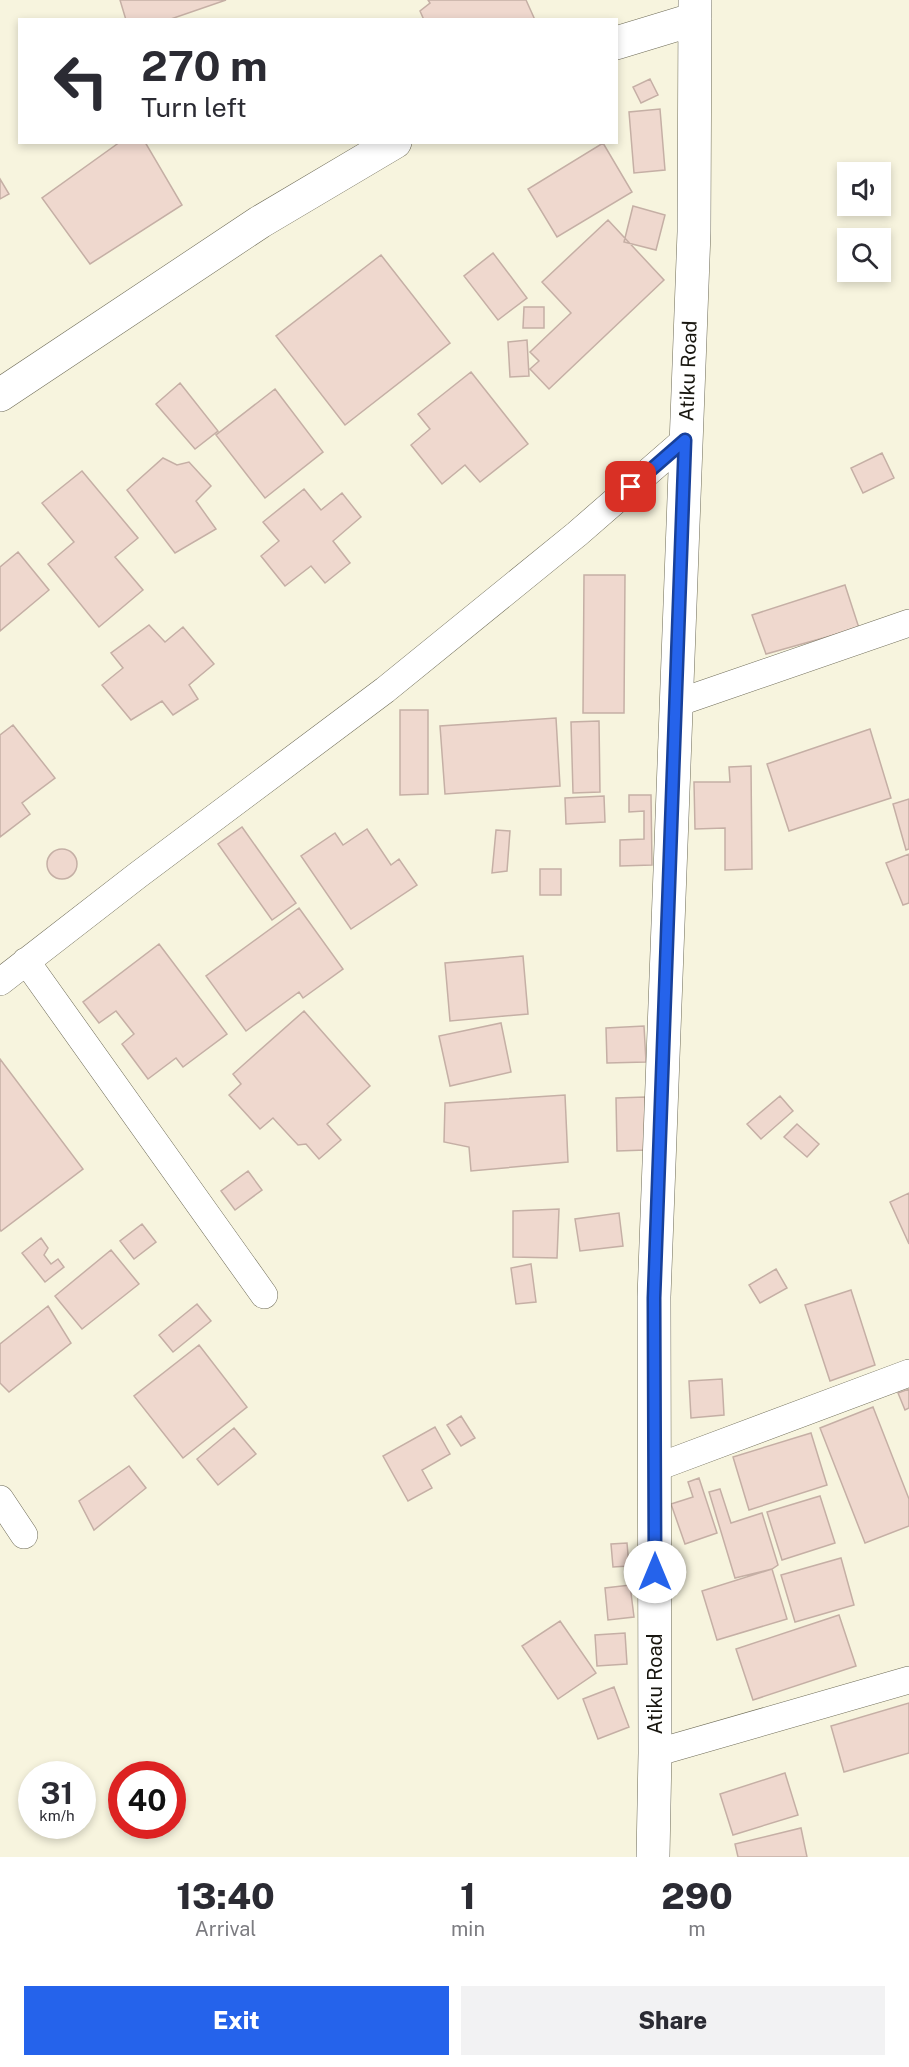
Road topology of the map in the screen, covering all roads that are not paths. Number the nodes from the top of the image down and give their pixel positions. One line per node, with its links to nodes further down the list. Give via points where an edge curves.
1 (695, 9): 2 (street); 5 (street, Atiku Road, via 694,232)
2 (618, 42)
3 (392, 144): 4 (street, via 260,222)
4 (0, 395)
5 (685, 440): 7 (street, Atiku Road); 8 (street, via 577,534 385,690)
6 (909, 623): 7 (street)
7 (677, 703): 12 (street, Atiku Road, via 654,1298)
8 (26, 962): 9 (street); 10 (street)
9 (0, 982)
10 (264, 1295)
11 (909, 1373): 12 (street)
12 (655, 1468): 16 (street, Atiku Road)
13 (0, 1499): 14 (street)
14 (24, 1535)
15 (909, 1680): 16 (street)
16 (655, 1753): 17 (street, Atiku Road)
17 (653, 1857)

